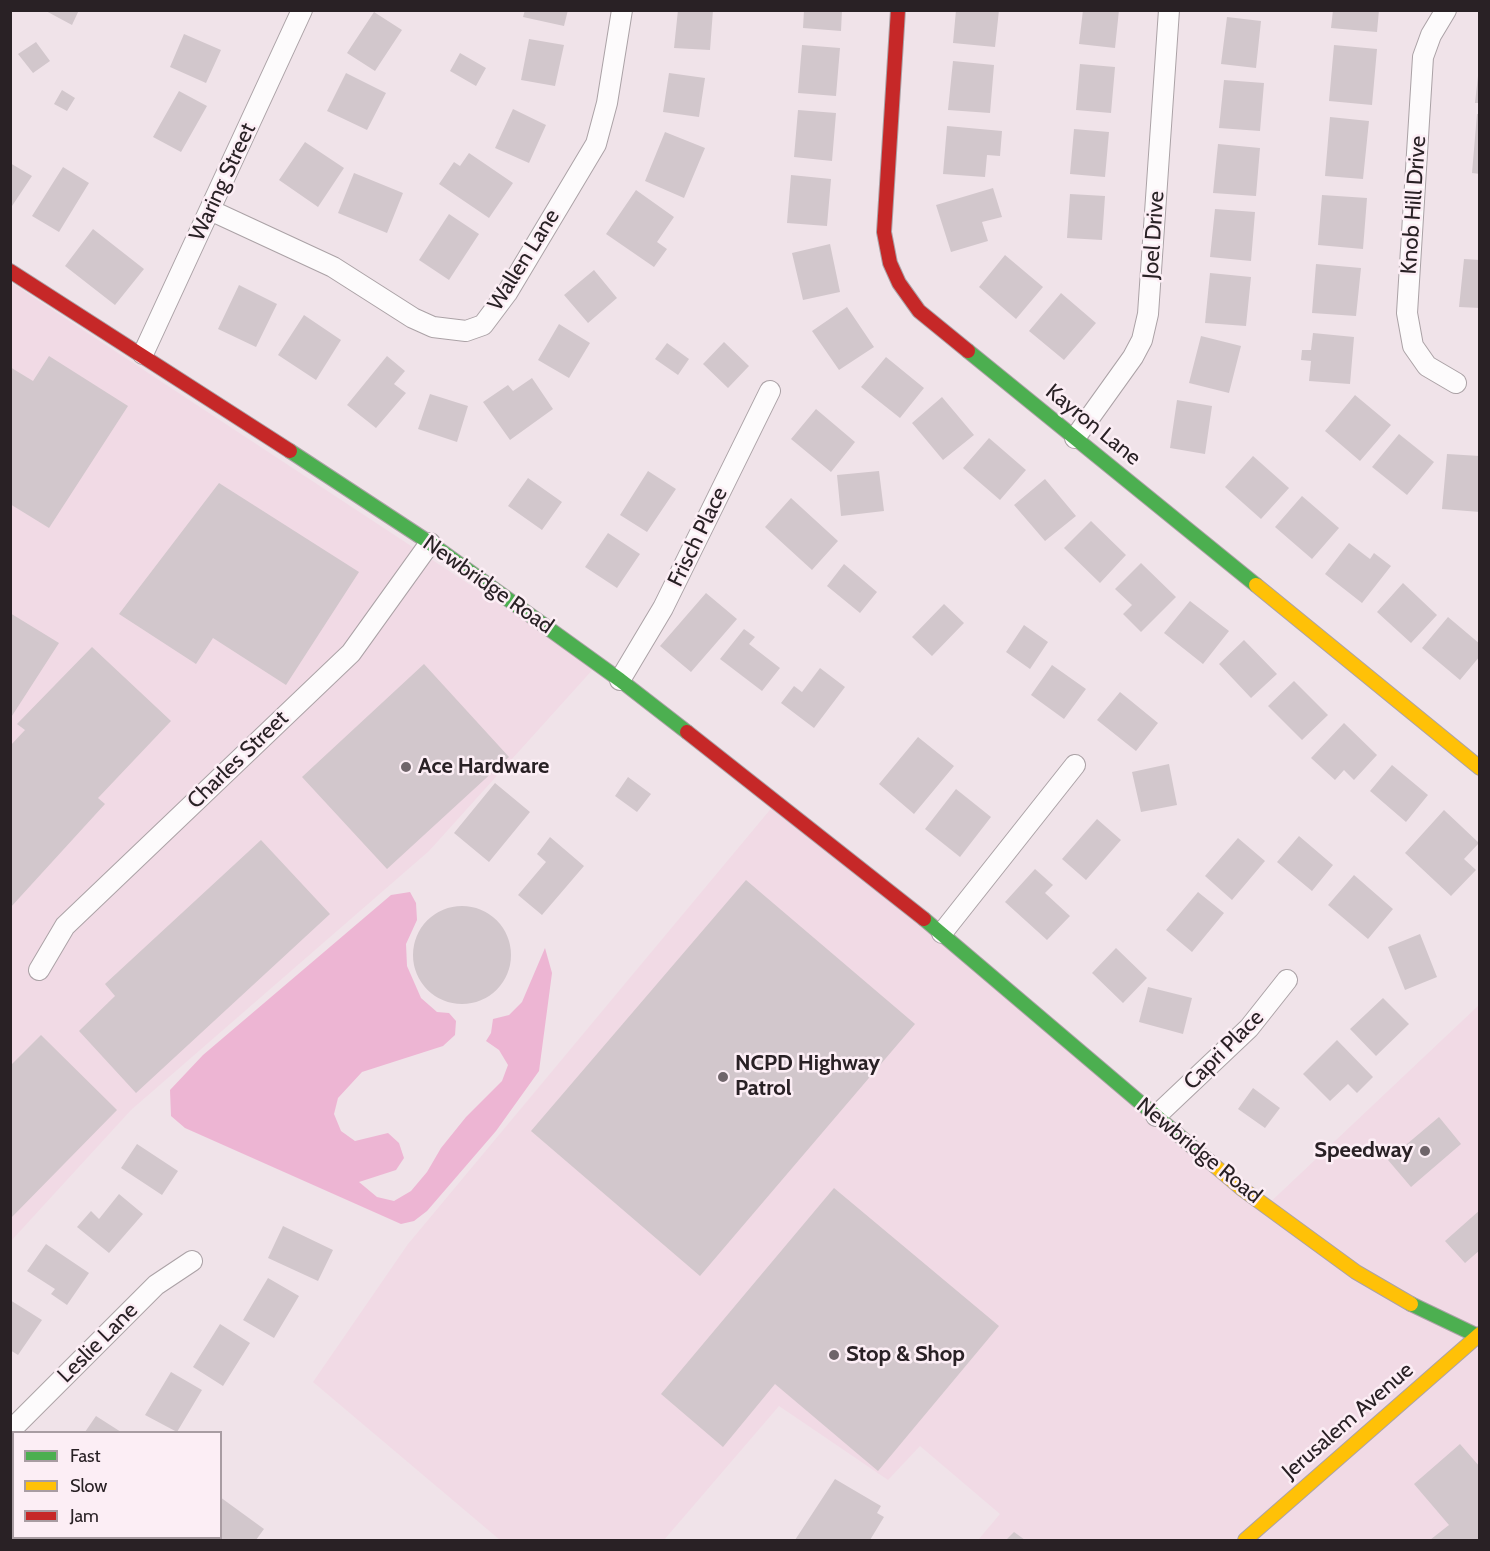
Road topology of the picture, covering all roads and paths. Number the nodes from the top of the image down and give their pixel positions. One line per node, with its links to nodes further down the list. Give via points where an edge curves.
1 (302, 10): 6 (street, Waring Street)
2 (622, 10): 6 (street, Wallen Lane, via 596,144 507,293 483,325 466,331 433,327 333,267)
3 (898, 10): 11 (main road, Kayron Lane, via 884,232 890,263 919,311)
4 (1169, 10): 11 (street, Joel Drive, via 1148,314 1133,357)
5 (1446, 10): 9 (street, Knob Hill Drive, via 1423,57 1407,313 1413,346 1427,366)
6 (210, 210): 8 (street, Waring Street)
7 (11, 273): 8 (main road, Newbridge Road)
8 (143, 354): 12 (main road, Newbridge Road)
9 (1456, 383)
10 (770, 392): 13 (street, Frisch Place, via 663,608)
11 (1076, 438): 15 (main road, Kayron Lane)
12 (429, 543): 13 (main road, Newbridge Road); 17 (street, Charles Street, via 351,653 65,926)
13 (620, 680): 16 (main road, Newbridge Road)
14 (1075, 765): 16 (street)
15 (1479, 768)
16 (942, 933): 19 (main road, Newbridge Road)
17 (39, 970)
18 (1287, 980): 19 (street, Capri Place, via 1249,1028)
19 (1156, 1116): 21 (main road, Newbridge Road, via 1241,1188 1356,1272 1428,1314)
20 (192, 1261): 22 (street, Leslie Lane, via 156,1285)
21 (1479, 1336): 23 (main road, Jerusalem Avenue)
22 (10, 1431)
23 (1245, 1540)

